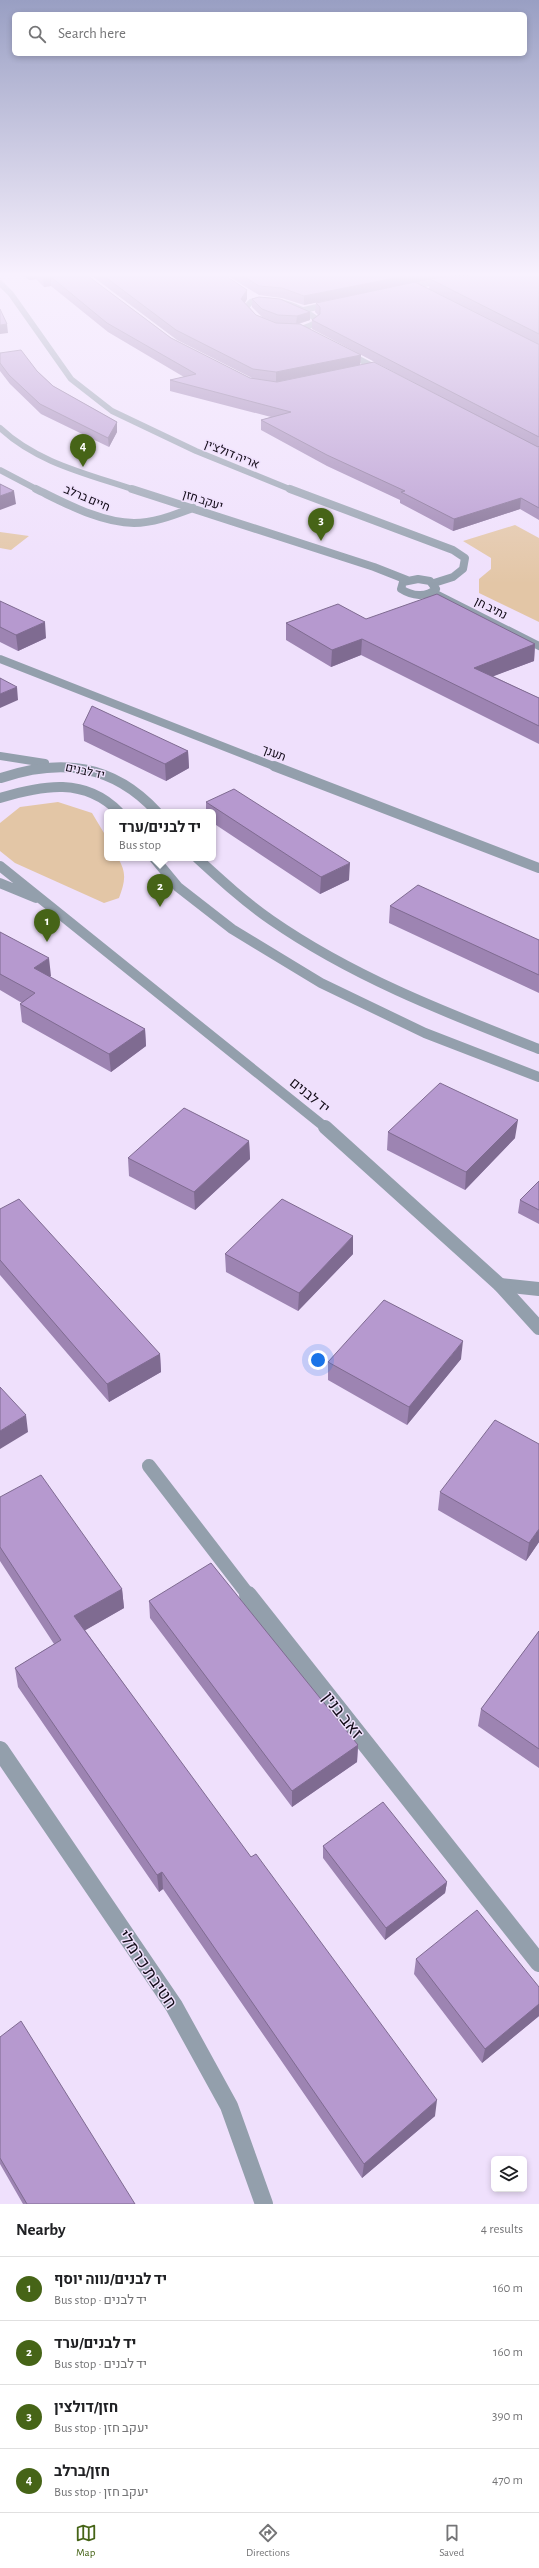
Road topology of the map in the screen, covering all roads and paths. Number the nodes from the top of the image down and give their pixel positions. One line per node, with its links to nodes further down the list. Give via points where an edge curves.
1 (71, 379): 6 (street, אריה דולצ'ין, via 112,411 196,451 358,516 454,550 465,558 463,569 453,577)
2 (0, 428): 4 (street, יעקב חזן, via 13,441 44,459)
3 (0, 470): 4 (street, חיים ברלב, via 110,520 133,523 167,517)
4 (193, 508): 5 (street, יעקב חזן, via 374,567)
5 (406, 580): 6 (street, יעקב חזן, via 418,579); 7 (street, via 400,587 404,592 420,595)
6 (434, 583): 7 (street, via 436,589)
7 (432, 592): 8 (street, נתיב חן)
8 (539, 646)
9 (0, 659): 19 (street, תענך)
10 (0, 756): 11 (street)
11 (56, 765): 12 (street, יד לבנים, via 20,771); 15 (street, יד לבנים, via 83,769 129,784)
12 (1, 778): 13 (street, יד לבנים, via 9,780 13,787 9,794)
13 (2, 797): 14 (street, יד לבנים, via 25,790 66,787 98,795)
14 (117, 809)
15 (155, 809)
16 (156, 861): 23 (street, via 178,887 232,929 321,982 425,1033)
17 (200, 861): 22 (street, via 266,918 348,965 439,1010)
18 (0, 866): 21 (street, יד לבנים)
19 (539, 868)
20 (0, 883): 21 (street, יד לבנים)
21 (47, 902): 24 (street, יד לבנים, via 323,1125)
22 (539, 1049)
23 (539, 1077)
24 (500, 1285): 25 (street); 26 (street, יד לבנים)
25 (539, 1289)
26 (539, 1328)
27 (149, 1466): 29 (street, זאב בנין, via 270,1624)
28 (0, 1750): 30 (street, חטיבת כרמלי, via 174,2006 229,2106)
29 (539, 1963)
30 (264, 2204)

